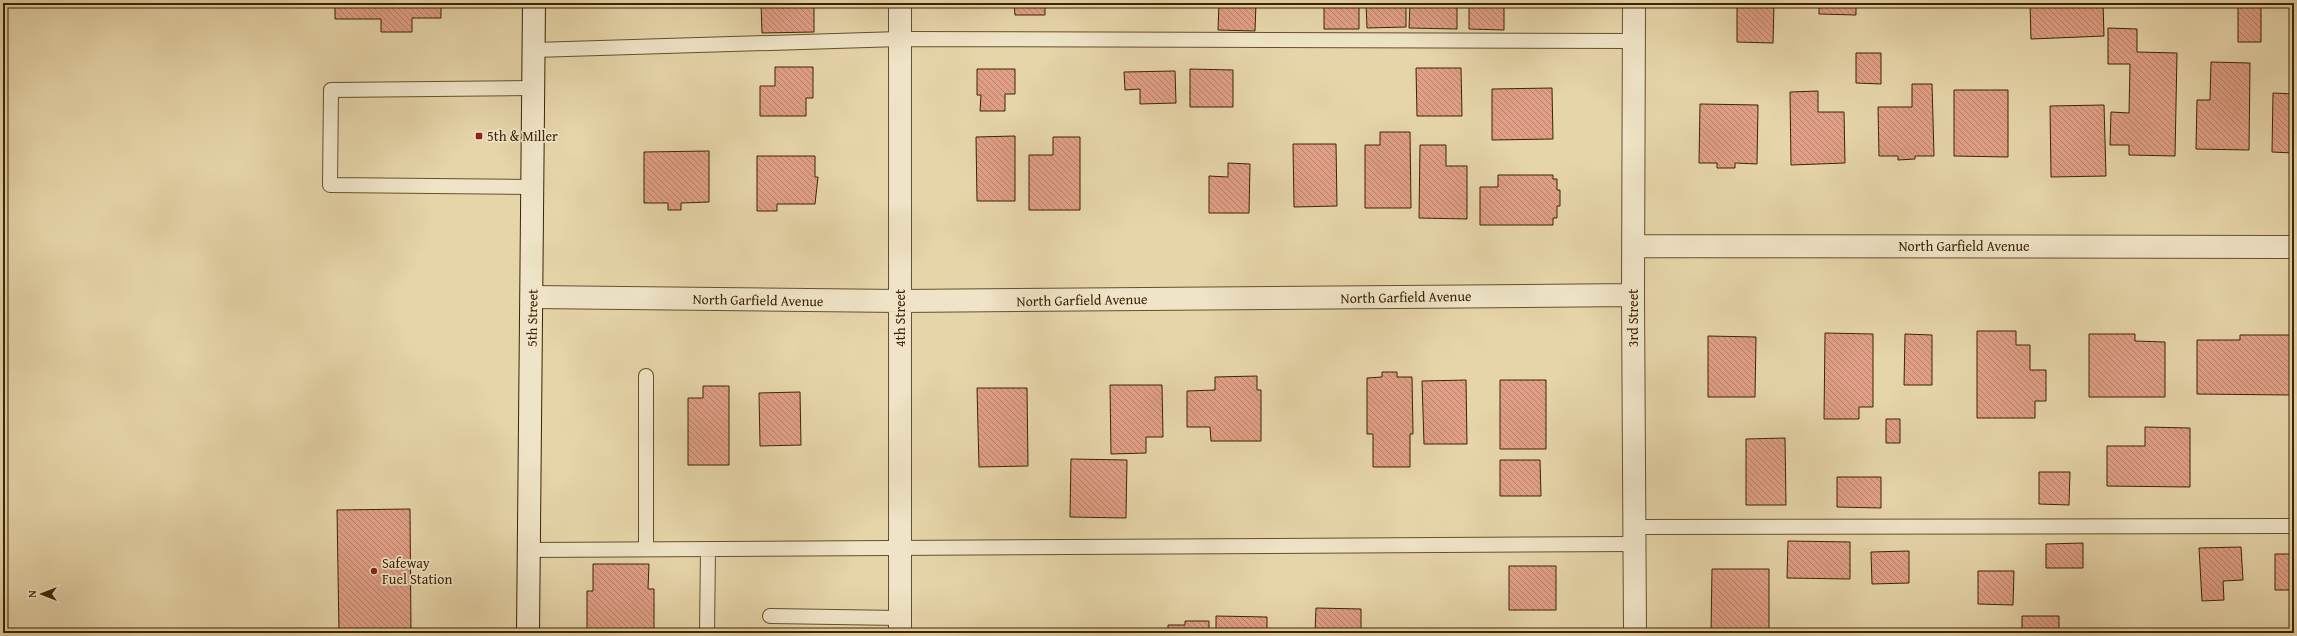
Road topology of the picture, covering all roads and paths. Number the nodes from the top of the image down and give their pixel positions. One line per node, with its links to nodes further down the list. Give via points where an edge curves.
1 (534, 3): 6 (street, 5th Street)
2 (900, 3): 4 (street, 4th Street)
3 (1634, 3): 5 (street, 3rd Street)
4 (900, 39): 5 (lane); 6 (lane); 13 (street, 4th Street)
5 (1634, 41): 9 (street, 3rd Street)
6 (534, 50): 7 (street, 5th Street)
7 (533, 88): 8 (street, 5th Street); 8 (lane, via 331,90 330,185)
8 (532, 187): 12 (street, 5th Street)
9 (1634, 246): 10 (street, North Garfield Avenue); 11 (street, 3rd Street)
10 (2294, 247)
11 (1633, 295): 13 (street, North Garfield Avenue); 16 (street, 3rd Street)
12 (532, 297): 13 (street, North Garfield Avenue); 20 (street, 5th Street)
13 (900, 301): 17 (street, 4th Street)
14 (646, 376): 18 (lane)
15 (2294, 526): 16 (lane)
16 (1635, 536): 17 (lane); 25 (street, 3rd Street)
17 (900, 548): 19 (lane); 22 (street, 4th Street)
18 (646, 549): 19 (lane); 20 (lane)
19 (708, 549): 24 (lane)
20 (530, 550): 23 (street, 5th Street)
21 (770, 616): 22 (lane)
22 (900, 626)
23 (528, 633)
24 (707, 633)
25 (1635, 633)

